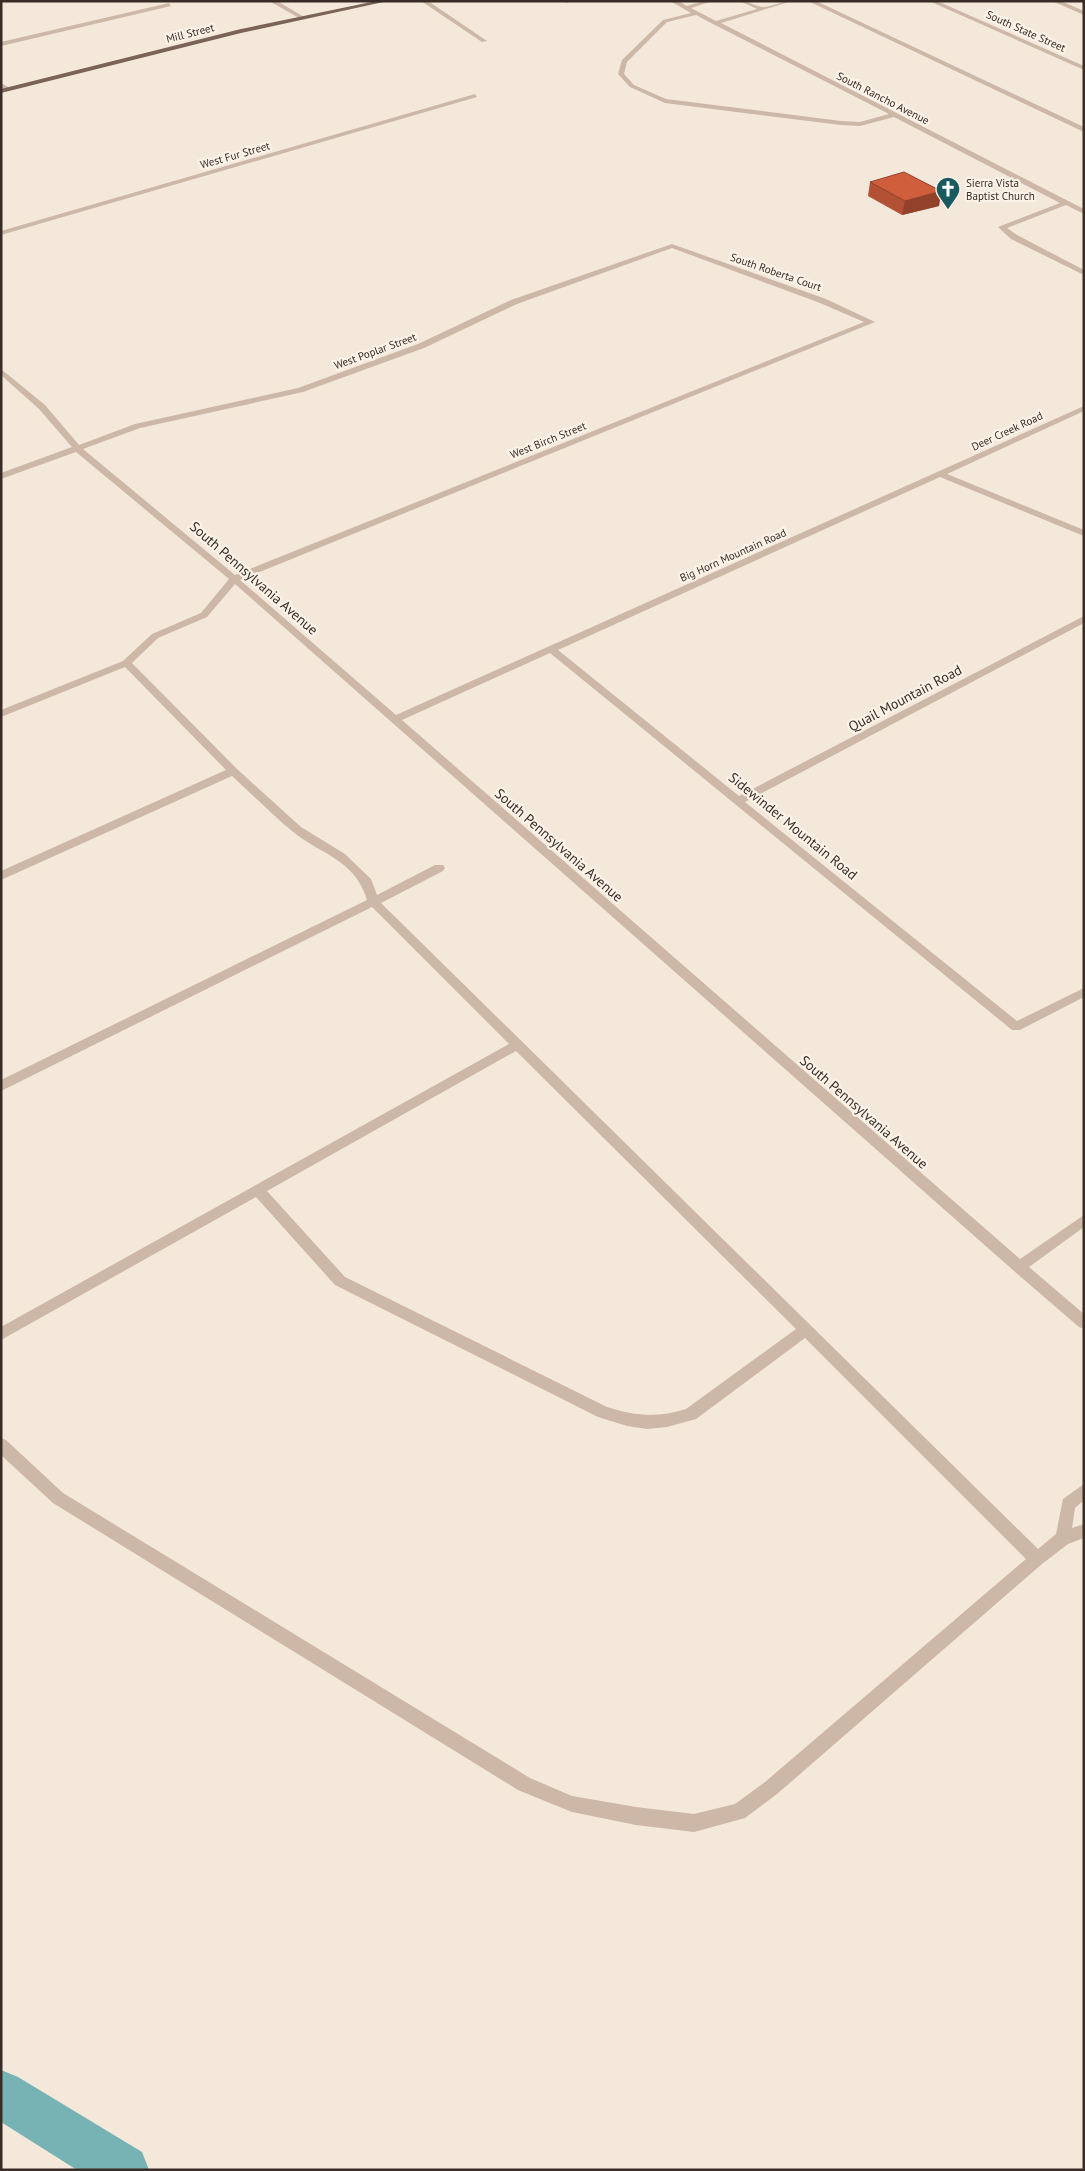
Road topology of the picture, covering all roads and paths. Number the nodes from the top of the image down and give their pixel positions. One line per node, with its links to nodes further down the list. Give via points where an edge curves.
1 (272, 1): 16 (street)
2 (384, 1): 16 (main road, Mill Street)
3 (424, 1): 18 (street)
4 (673, 1): 12 (street, South Rancho Avenue)
5 (710, 1): 12 (street)
6 (743, 1): 13 (street)
7 (789, 1): 13 (street)
8 (810, 1): 25 (street)
9 (932, 1): 20 (street, South State Street)
10 (1055, 1): 15 (street)
11 (169, 5): 19 (street)
12 (686, 8): 14 (street, South Rancho Avenue)
13 (762, 9): 17 (street)
14 (696, 13): 17 (street, South Rancho Avenue); 24 (street, via 665,21 624,61 621,74 632,86 664,101 841,123 860,124)
15 (1084, 13)
16 (303, 18): 22 (main road, Mill Street, via 179,45)
17 (715, 23): 24 (street, South Rancho Avenue)
18 (484, 40)
19 (1, 44)
20 (1084, 68)
21 (1, 85): 22 (street)
22 (4, 90)
23 (475, 96): 28 (street, West Fur Street)
24 (894, 116): 26 (street, South Rancho Avenue)
25 (1084, 130)
26 (1066, 203): 27 (street, South Rancho Avenue); 30 (street, via 1002,227 1014,237)
27 (1084, 212)
28 (1, 233)
29 (672, 246): 31 (street, South Roberta Court, via 823,300); 34 (street, West Poplar Street, via 514,302 421,346 300,390 176,416)
30 (1084, 273)
31 (871, 322): 38 (street, West Birch Street)
32 (1, 371): 34 (street, South Pennsylvania Avenue, via 42,407)
33 (1084, 408): 35 (street, Deer Creek Road)
34 (77, 448): 36 (street, West Poplar Street); 38 (street, South Pennsylvania Avenue)
35 (940, 474): 37 (street); 40 (street, Big Horn Mountain Road)
36 (1, 476)
37 (1084, 533)
38 (234, 579): 41 (street, via 204,615 154,636); 43 (street, South Pennsylvania Avenue)
39 (1084, 619): 45 (street, Quail Mountain Road)
40 (552, 650): 43 (street, Big Horn Mountain Road); 45 (street, Sidewinder Mountain Road)
41 (126, 663): 42 (street); 44 (street)
42 (1, 714)
43 (394, 720): 54 (street, South Pennsylvania Avenue)
44 (233, 771): 47 (street); 48 (street, via 297,830 341,857 367,882)
45 (738, 801): 49 (street, Sidewinder Mountain Road, via 1016,1026)
46 (439, 868): 48 (street)
47 (1, 876)
48 (373, 902): 50 (street); 51 (street)
49 (1084, 992)
50 (517, 1045): 52 (street); 56 (street)
51 (1, 1086)
52 (258, 1190): 56 (street, via 340,1282 604,1412 636,1423 670,1422 691,1414); 57 (street)
53 (1084, 1220): 54 (street)
54 (1019, 1267): 55 (street, South Pennsylvania Avenue)
55 (1084, 1323)
56 (804, 1330): 62 (street)
57 (1, 1334)
58 (1, 1445): 62 (street, via 58,1498 524,1784 572,1804 694,1823 739,1812 771,1788)
59 (1084, 1491): 61 (street, via 1068,1504)
60 (1084, 1531): 61 (street)
61 (1063, 1538): 62 (street)
62 (1037, 1559)

